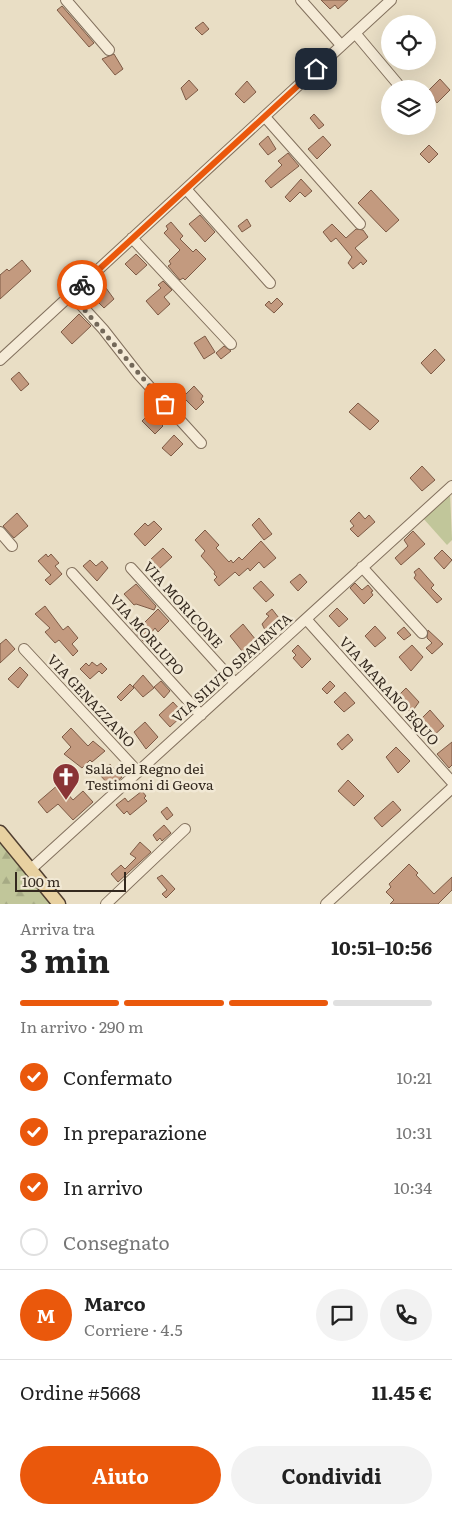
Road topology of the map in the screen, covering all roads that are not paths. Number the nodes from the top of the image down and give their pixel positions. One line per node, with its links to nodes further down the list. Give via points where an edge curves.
1 (59, 0): 2 (street)
2 (66, 0): 7 (street)
3 (301, 0): 6 (street)
4 (391, 0): 5 (street)
5 (355, 33): 6 (street); 8 (street)
6 (342, 45): 9 (street)
7 (109, 50)
8 (394, 80)
9 (265, 117): 10 (street); 11 (street)
10 (186, 189): 12 (street); 13 (street)
11 (360, 224)
12 (132, 238): 14 (street); 15 (street)
13 (270, 283)
14 (71, 294): 16 (street); 17 (street)
15 (231, 344)
16 (2, 355)
17 (201, 443)
18 (452, 486): 21 (street, VIA SILVIO SPAVENTA)
19 (0, 532): 20 (street)
20 (12, 546)
21 (362, 567): 24 (street, VIA SILVIO SPAVENTA); 25 (street)
22 (130, 568): 27 (street, VIA MORICONE)
23 (72, 573): 28 (street, VIA MORLUPO)
24 (306, 619): 27 (street, VIA SILVIO SPAVENTA); 30 (street, VIA MARANO EQUO)
25 (422, 633)
26 (24, 649): 29 (street, VIA GENAZZANO)
27 (236, 683): 28 (street, VIA SILVIO SPAVENTA)
28 (201, 715): 29 (street, VIA SILVIO SPAVENTA)
29 (138, 772): 34 (street, VIA SILVIO SPAVENTA)
30 (452, 782)
31 (452, 788): 37 (street)
32 (185, 830): 36 (street)
33 (0, 832): 34 (main road)
34 (30, 870): 35 (main road)
35 (59, 904)
36 (106, 904)
37 (326, 904)

